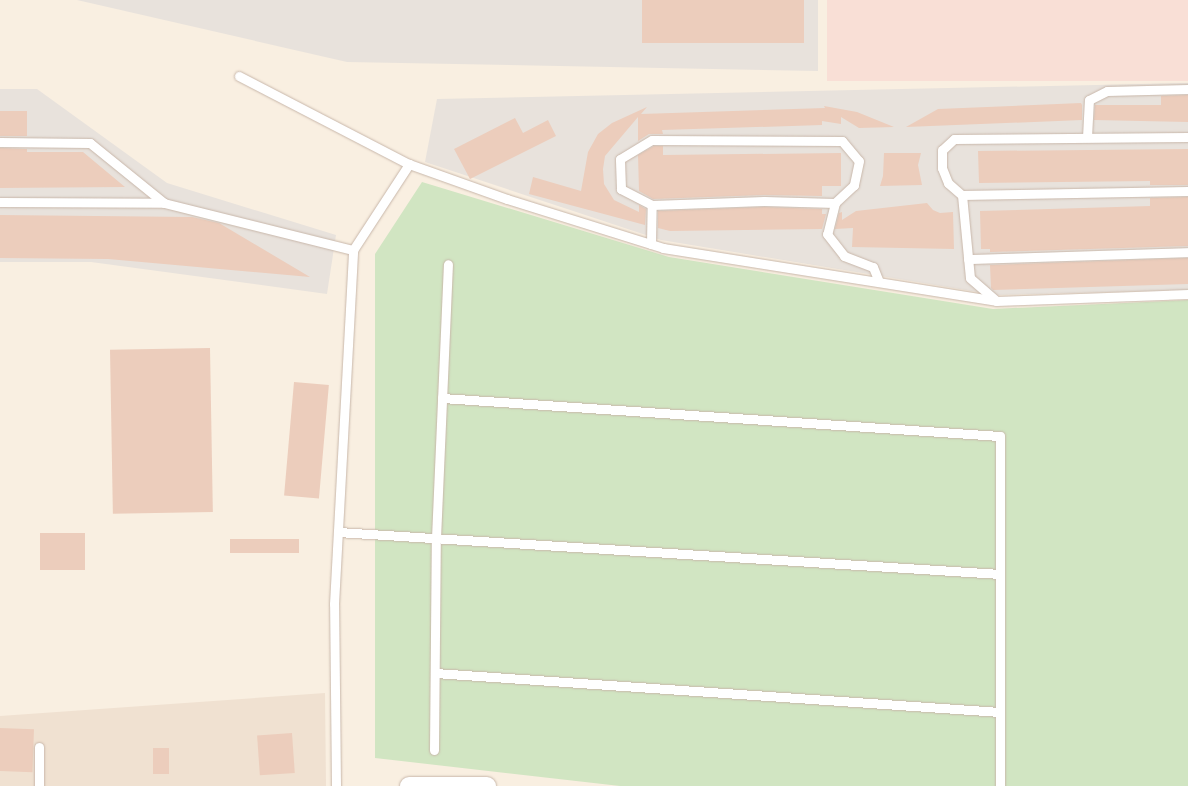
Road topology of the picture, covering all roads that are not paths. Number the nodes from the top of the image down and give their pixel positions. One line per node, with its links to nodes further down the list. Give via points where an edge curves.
1 (238, 76): 6 (lane)
2 (1188, 89): 3 (lane, via 1107,92 1089,100)
3 (1087, 137): 4 (lane); 8 (lane, via 954,139 942,150 942,168 948,183)
4 (1188, 137)
5 (0, 142): 10 (lane, via 90,143)
6 (409, 164): 13 (lane); 14 (lane)
7 (1188, 191): 8 (lane)
8 (962, 195): 16 (lane)
9 (0, 202): 10 (lane)
10 (164, 203): 14 (lane)
11 (835, 203): 12 (lane); 12 (lane, via 854,185 859,161 842,141 652,140 620,159 621,189); 18 (lane, via 827,234 844,256 874,267)
12 (652, 204): 13 (lane)
13 (651, 244): 18 (lane)
14 (353, 250): 22 (lane)
15 (1188, 252): 16 (lane)
16 (968, 259): 20 (lane, via 970,278)
17 (448, 264): 21 (lane)
18 (879, 282): 20 (lane)
19 (1188, 294): 20 (lane)
20 (996, 301)
21 (442, 398): 23 (lane); 24 (lane, via 1000,436)
22 (338, 532): 23 (lane); 30 (lane, via 334,604)
23 (436, 538): 24 (lane); 25 (lane)
24 (1000, 574): 26 (lane)
25 (435, 673): 26 (lane); 28 (lane)
26 (1000, 712): 33 (lane)
27 (39, 747): 29 (lane)
28 (434, 750)
29 (39, 786)
30 (336, 786)
31 (409, 786): 32 (street)
32 (488, 786)
33 (1000, 786)

